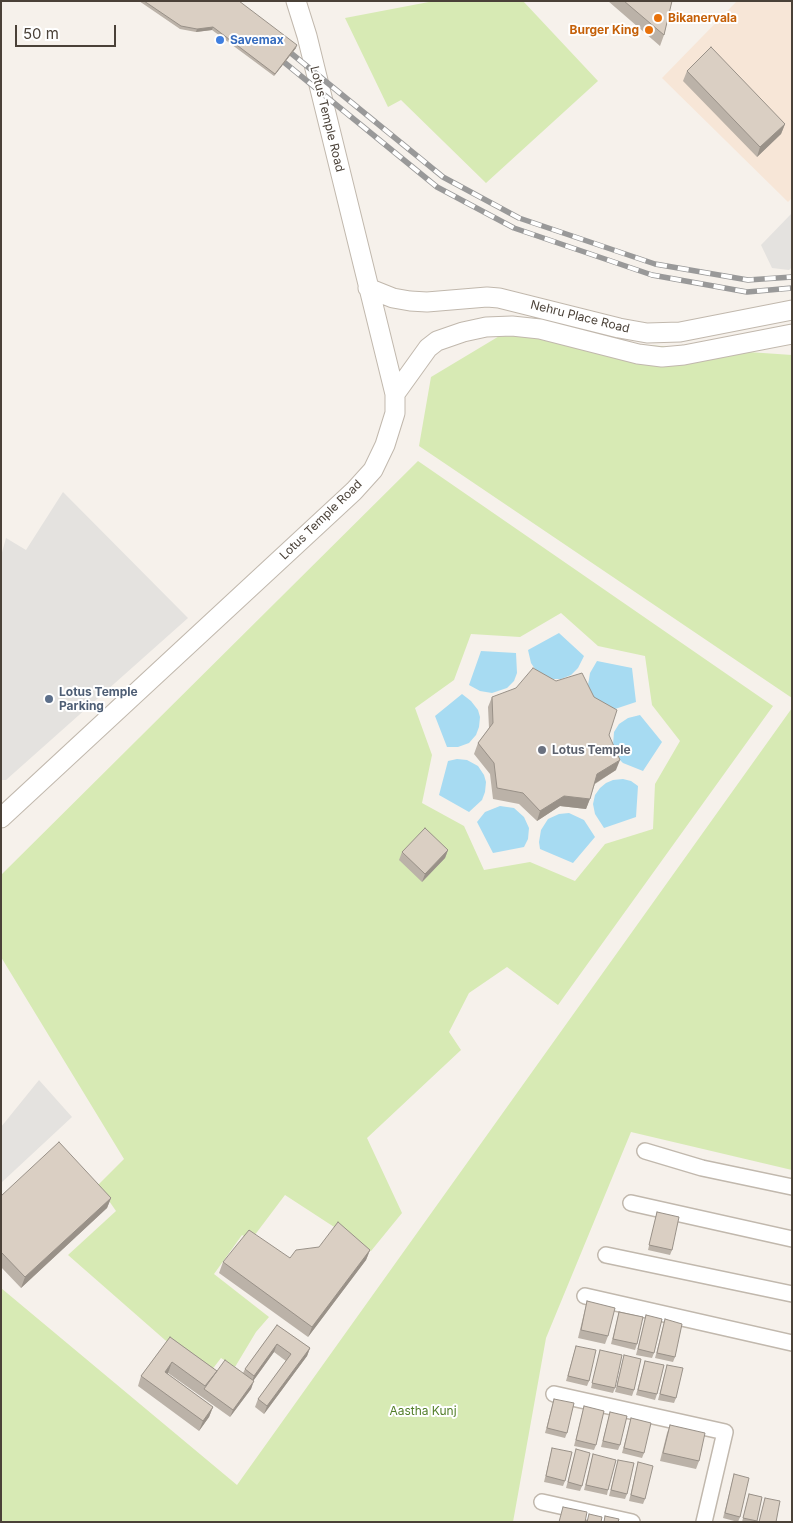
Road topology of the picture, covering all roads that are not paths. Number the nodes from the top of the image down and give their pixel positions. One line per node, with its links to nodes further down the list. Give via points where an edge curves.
1 (296, 1): 2 (street, Lotus Temple Road)
2 (368, 288): 3 (street, Nehru Place Road, via 410,301 499,298 647,333 680,332); 5 (street, Lotus Temple Road)
3 (792, 310)
4 (792, 334): 5 (street, Nehru Place Road, via 662,357 540,329 486,327 437,341 428,348)
5 (395, 394): 6 (street, Lotus Temple Road, via 395,412 386,445 373,470 354,491)
6 (1, 818)
7 (646, 1151): 8 (street, via 702,1168)
8 (792, 1187)
9 (631, 1203): 10 (street)
10 (792, 1239)
11 (606, 1255): 12 (street)
12 (792, 1294)
13 (585, 1296): 14 (street)
14 (792, 1343)
15 (554, 1394): 18 (street, via 725,1432)
16 (542, 1502): 17 (street)
17 (632, 1522)
18 (704, 1522)

